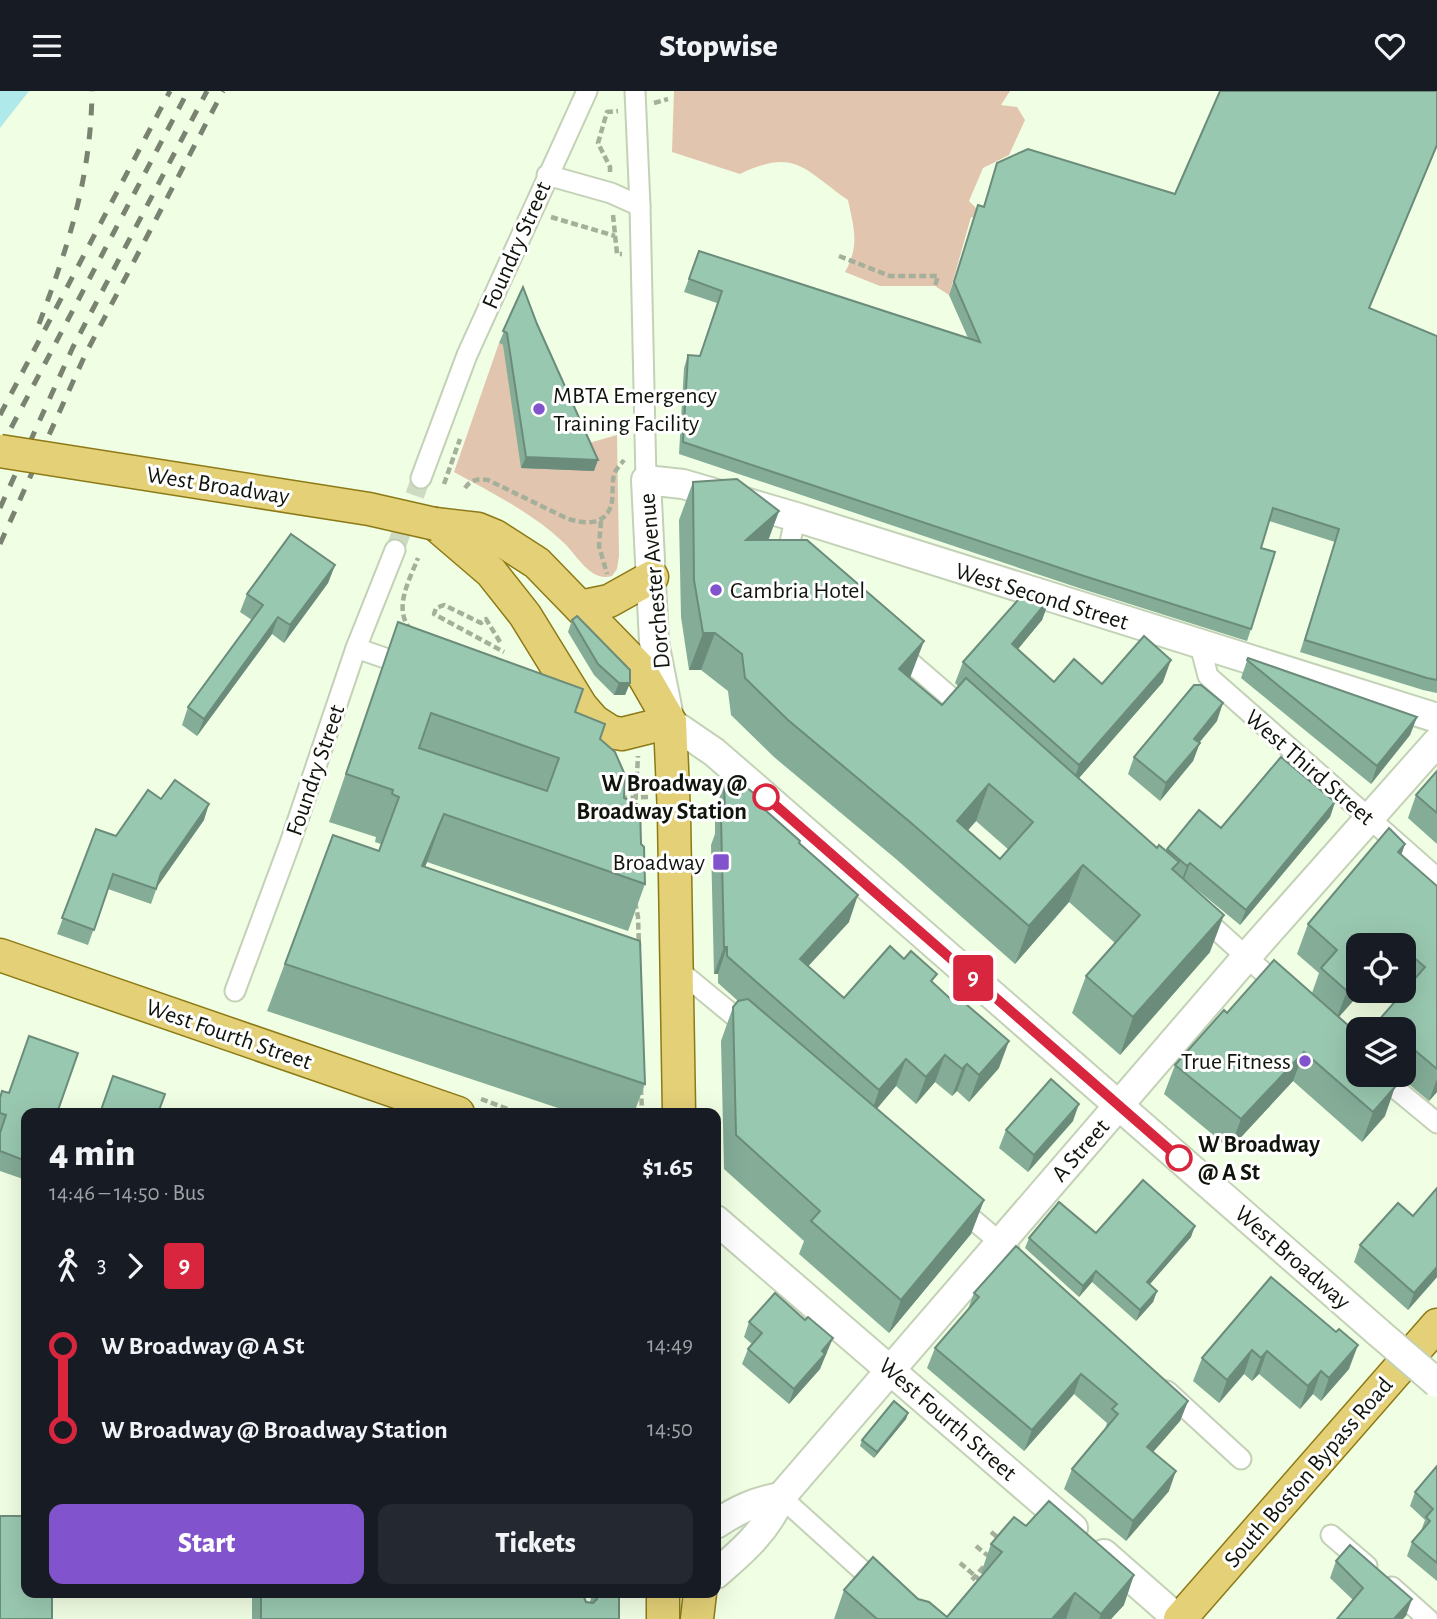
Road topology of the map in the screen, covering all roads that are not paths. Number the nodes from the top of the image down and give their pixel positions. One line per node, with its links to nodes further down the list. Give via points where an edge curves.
1 (587, 91): 3 (street, Foundry Street)
2 (635, 91): 4 (street, Dorchester Avenue)
3 (547, 175): 4 (street); 6 (street, Foundry Street, via 456,382)
4 (640, 206): 7 (street, Dorchester Avenue)
5 (0, 451): 9 (main road, West Broadway, bridge, via 369,509)
6 (421, 478)
7 (646, 480): 8 (main road, West Second Street, via 683,484); 11 (main road, Dorchester Avenue)
8 (796, 517): 12 (street, via 791,559); 15 (main road, West Second Street)
9 (435, 524): 13 (main road, West Broadway, via 495,536 537,563); 19 (main road, West Broadway, via 491,572 524,615 570,709 622,734)
10 (395, 550): 16 (street, Foundry Street)
11 (652, 577): 13 (main road, via 609,601); 19 (main road, Dorchester Avenue, via 654,642)
12 (812, 577)
13 (580, 607): 19 (main road, West Broadway, via 639,668)
14 (885, 641): 20 (street)
15 (1200, 645): 18 (main road, West Second Street); 22 (street, West Third Street, via 1208,676)
16 (356, 647): 17 (street); 28 (street, Foundry Street)
17 (428, 673)
18 (1437, 718)
19 (670, 722): 27 (main road, Dorchester Avenue); 32 (main road, West Broadway, via 714,752)
20 (979, 722)
21 (1437, 742): 22 (main road, A Street)
22 (1368, 819): 23 (street, West Third Street); 26 (main road, A Street)
23 (1437, 878)
24 (1187, 903): 26 (street)
25 (0, 955): 33 (main road, West Fourth Street)
26 (1247, 958): 29 (street); 32 (main road, A Street)
27 (676, 968): 30 (street); 34 (main road, Dorchester Avenue)
28 (235, 991)
29 (1295, 1001)
30 (769, 1045)
31 (1394, 1087): 35 (street)
32 (1119, 1105): 38 (main road, A Street); 42 (main road, West Broadway, bridge)
33 (444, 1108)
34 (679, 1108)
35 (1437, 1123)
36 (946, 1197): 38 (street)
37 (721, 1224): 41 (main road, West Fourth Street)
38 (1000, 1242): 39 (street); 41 (main road, A Street)
39 (1026, 1265)
40 (1437, 1325): 54 (main road, South Boston Bypass Road)
41 (890, 1370): 45 (main road, A Street); 54 (main road, West Fourth Street)
42 (1437, 1383)
43 (1162, 1386): 44 (street)
44 (1241, 1459)
45 (781, 1497): 46 (main road, via 740,1508); 48 (main road, A Street, via 765,1527); 53 (street)
46 (721, 1521)
47 (1331, 1535): 55 (street)
48 (721, 1570)
49 (663, 1598): 51 (main road)
50 (699, 1598): 52 (main road)
51 (663, 1619)
52 (697, 1619)
53 (916, 1619)
54 (1179, 1619)
55 (1429, 1619)

